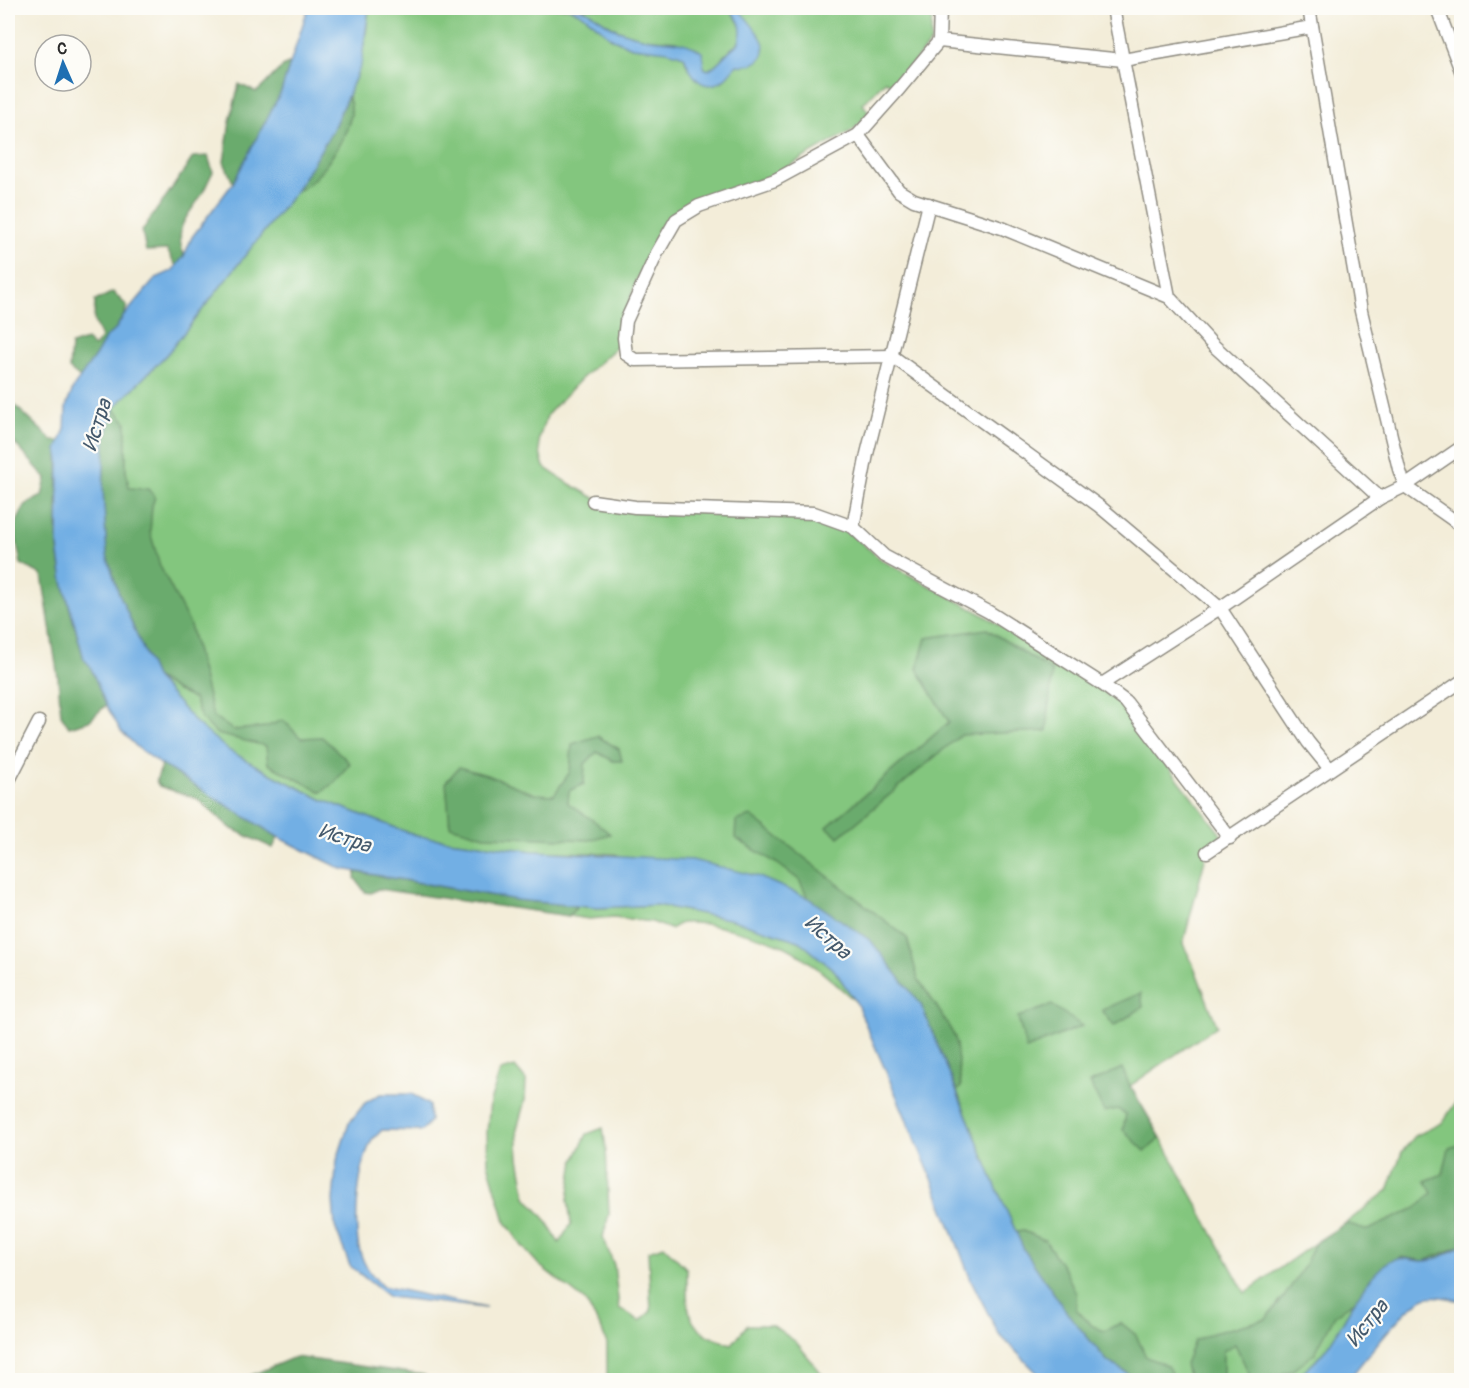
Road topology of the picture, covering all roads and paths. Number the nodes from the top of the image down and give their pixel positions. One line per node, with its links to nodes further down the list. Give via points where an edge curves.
1 (940, 8): 6 (street)
2 (1113, 8): 7 (street)
3 (1309, 8): 5 (street)
4 (1437, 8): 8 (street)
5 (1312, 27): 7 (street); 14 (street, via 1361,311)
6 (939, 41): 7 (street); 9 (street)
7 (1123, 60): 11 (street)
8 (1461, 73)
9 (858, 135): 10 (street, via 899,191); 12 (street, via 775,180 699,206 676,220 626,321 626,354 635,360)
10 (929, 204): 11 (street, via 1002,228); 12 (street)
11 (1169, 297): 15 (street, via 1213,345)
12 (892, 356): 18 (street); 19 (street, via 1099,506)
13 (1461, 447): 14 (street)
14 (1405, 486): 15 (street); 17 (street)
15 (1380, 498): 19 (street)
16 (593, 501): 18 (street, via 635,507 814,513)
17 (1461, 526)
18 (853, 527): 21 (street, via 884,556 989,612)
19 (1220, 608): 21 (street); 23 (street)
20 (1461, 681): 23 (street)
21 (1102, 684): 25 (street, via 1126,702)
22 (39, 722): 24 (street)
23 (1330, 769): 25 (street)
24 (8, 782)
25 (1230, 838): 26 (street)
26 (1207, 852)

